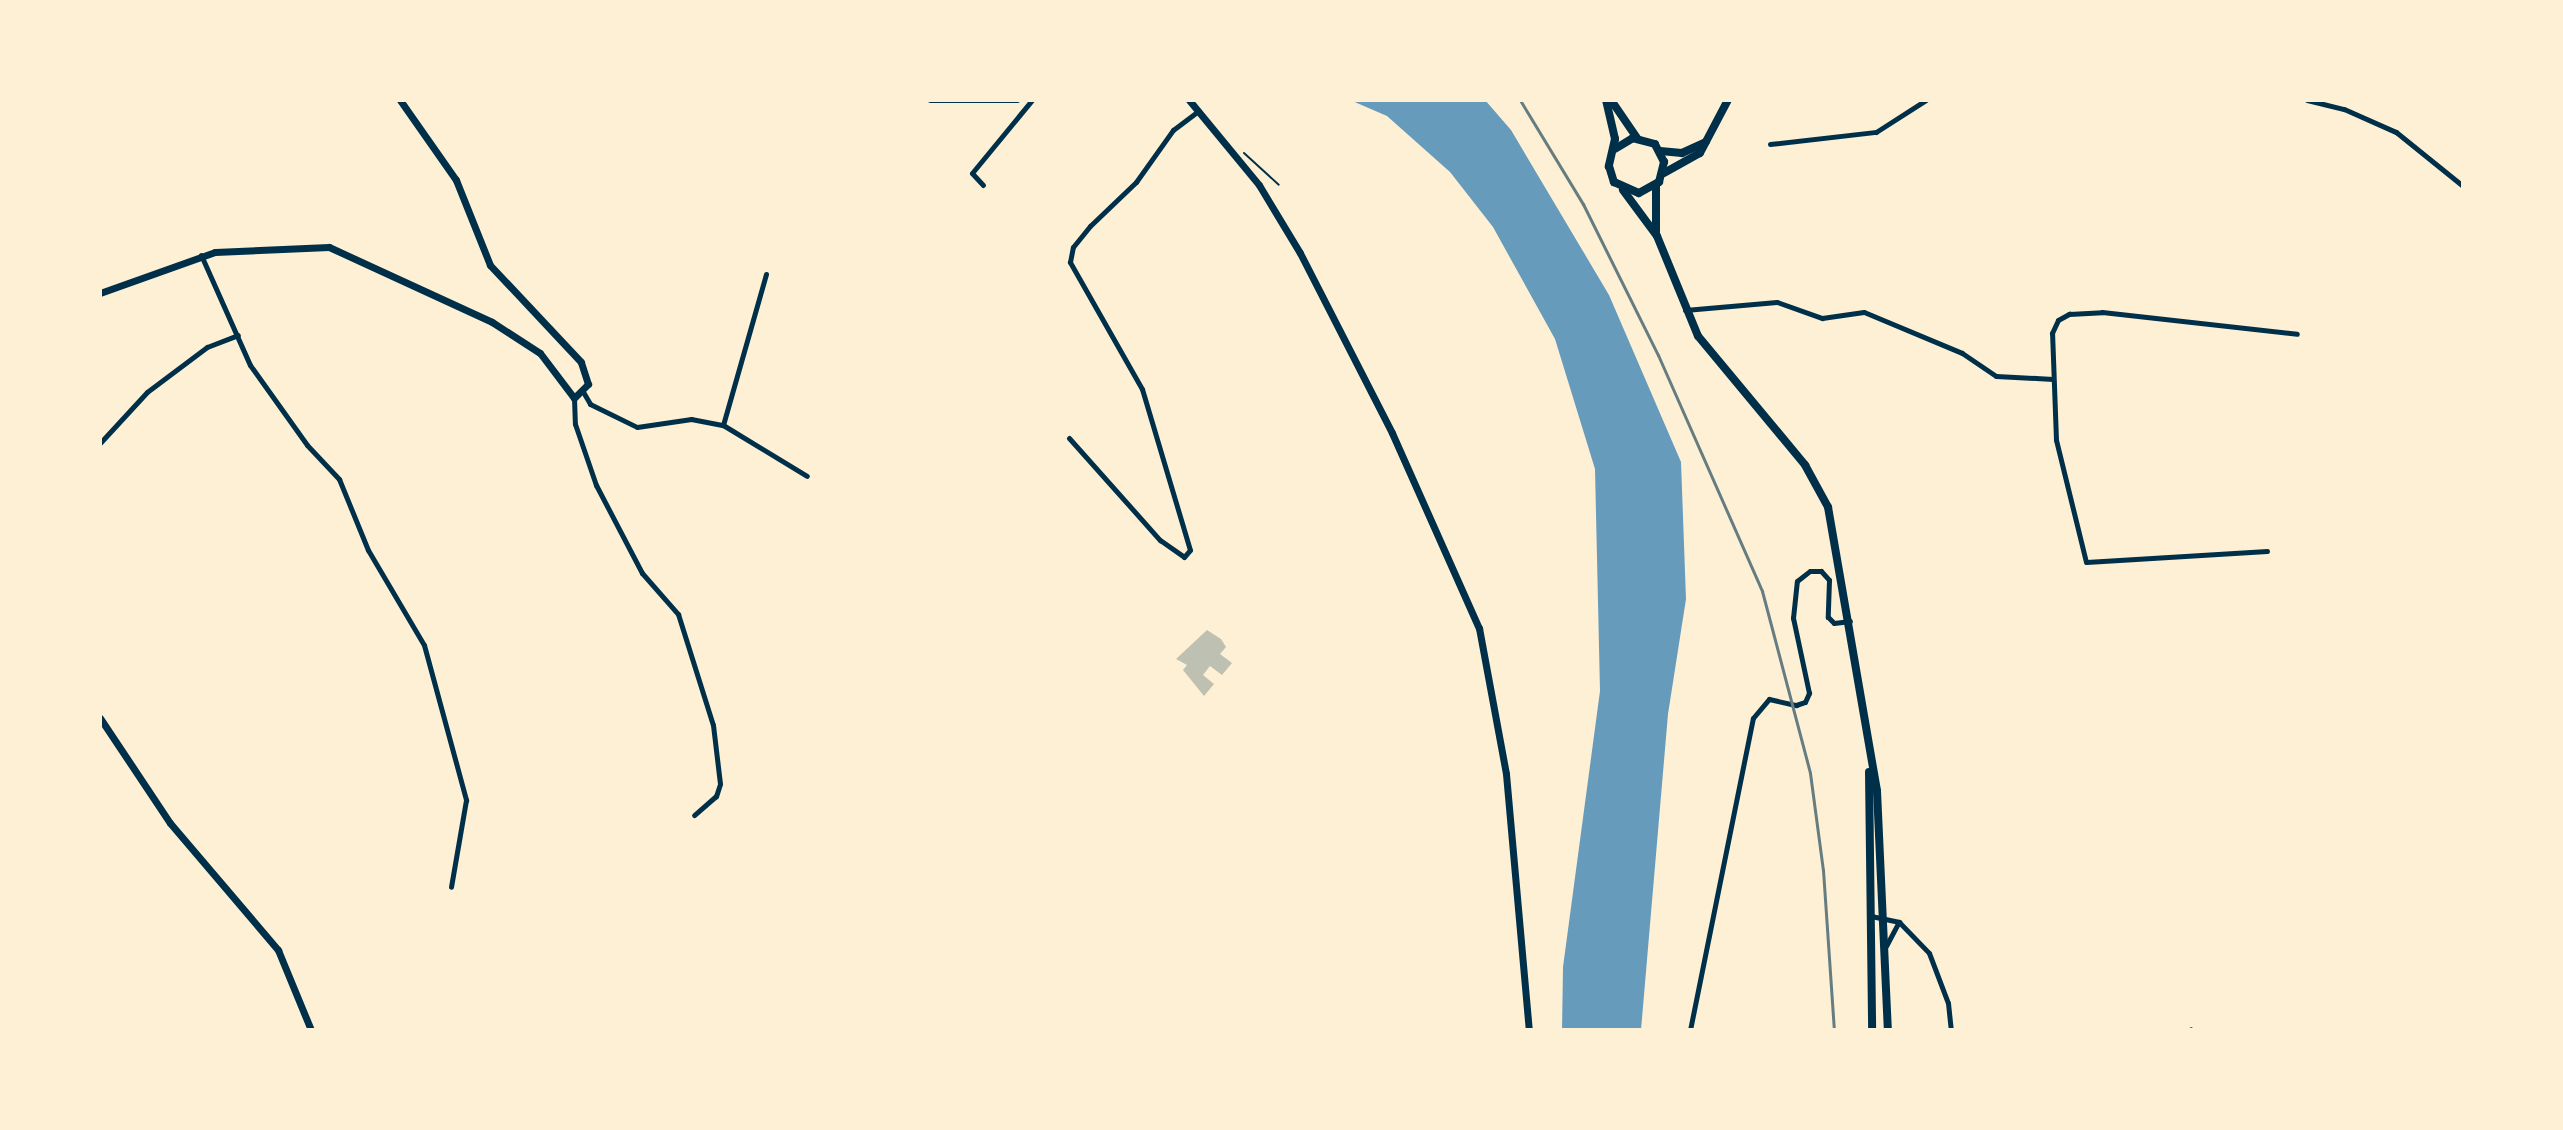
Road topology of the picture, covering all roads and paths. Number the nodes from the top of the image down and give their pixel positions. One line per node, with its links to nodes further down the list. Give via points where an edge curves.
1 (400, 100): 31 (street, via 456,180 490,265 581,362 588,378)
2 (930, 100): 3 (street)
3 (1017, 100)
4 (1032, 100): 18 (street, via 972,173)
5 (1189, 100): 10 (street)
6 (1609, 100): 11 (main road); 14 (main road)
7 (1728, 100): 12 (main road)
8 (1926, 100): 13 (street, via 1876,132)
9 (2307, 100): 21 (street, via 2344,109 2396,132)
10 (1197, 112): 34 (street, via 1173,130 1136,182 1090,226 1073,247 1070,262 1142,389 1190,550 1184,557 1160,540); 48 (street, via 1259,185 1300,253 1437,529 1486,650 1506,774)
11 (1637, 138): 14 (main road); 15 (main road)
12 (1706, 142): 15 (main road, via 1682,153); 17 (main road, via 1694,157)
13 (1770, 144)
14 (1615, 149): 22 (main road, via 1610,171)
15 (1660, 151): 17 (main road)
16 (1244, 153): 19 (path)
17 (1664, 173): 20 (main road)
18 (983, 185)
19 (1279, 185)
20 (1656, 185): 22 (main road, via 1639,193); 23 (main road, via 1652,208)
21 (2463, 186)
22 (1623, 190): 23 (main road)
23 (1657, 236): 27 (main road)
24 (201, 255): 26 (street); 29 (street); 32 (street, via 313,246 343,252 467,309 524,343 551,365)
25 (766, 274): 33 (street)
26 (100, 293)
27 (1684, 310): 30 (street, via 1777,302 1822,318 1864,312 1962,353 1996,376); 38 (main road, via 1698,336 1823,493 1835,527)
28 (2297, 334): 30 (street, via 2151,316 2069,314 2058,320 2052,333)
29 (238, 335): 35 (street, via 207,347 147,392); 42 (street, via 250,365 307,445 339,479 368,550 429,657 466,800)
30 (2053, 379): 37 (street, via 2058,396 2056,440 2086,562)
31 (582, 389): 32 (street); 33 (street, via 590,404 637,427 691,419)
32 (574, 398): 41 (street, via 575,424 596,485 642,573 678,614 713,725 720,784 716,796)
33 (723, 425): 36 (street)
34 (1069, 438)
35 (100, 443)
36 (807, 476)
37 (2267, 551)
38 (1851, 621): 40 (main road); 49 (street, via 1834,623 1828,617 1829,580 1821,571 1810,571 1797,581 1793,618 1809,693 1796,705 1769,699 1753,718)
39 (100, 718): 47 (street, via 170,823 278,950)
40 (1870, 760): 43 (main road); 44 (main road)
41 (694, 815)
42 (451, 887)
43 (1871, 916): 44 (street); 50 (main road)
44 (1886, 918): 45 (street); 46 (main road)
45 (1899, 922): 46 (street); 52 (street, via 1929,953 1948,1003)
46 (1886, 946): 51 (main road)
47 (311, 1030)
48 (1529, 1030)
49 (1690, 1030)
50 (1872, 1030)
51 (1888, 1030)
52 (1951, 1030)

